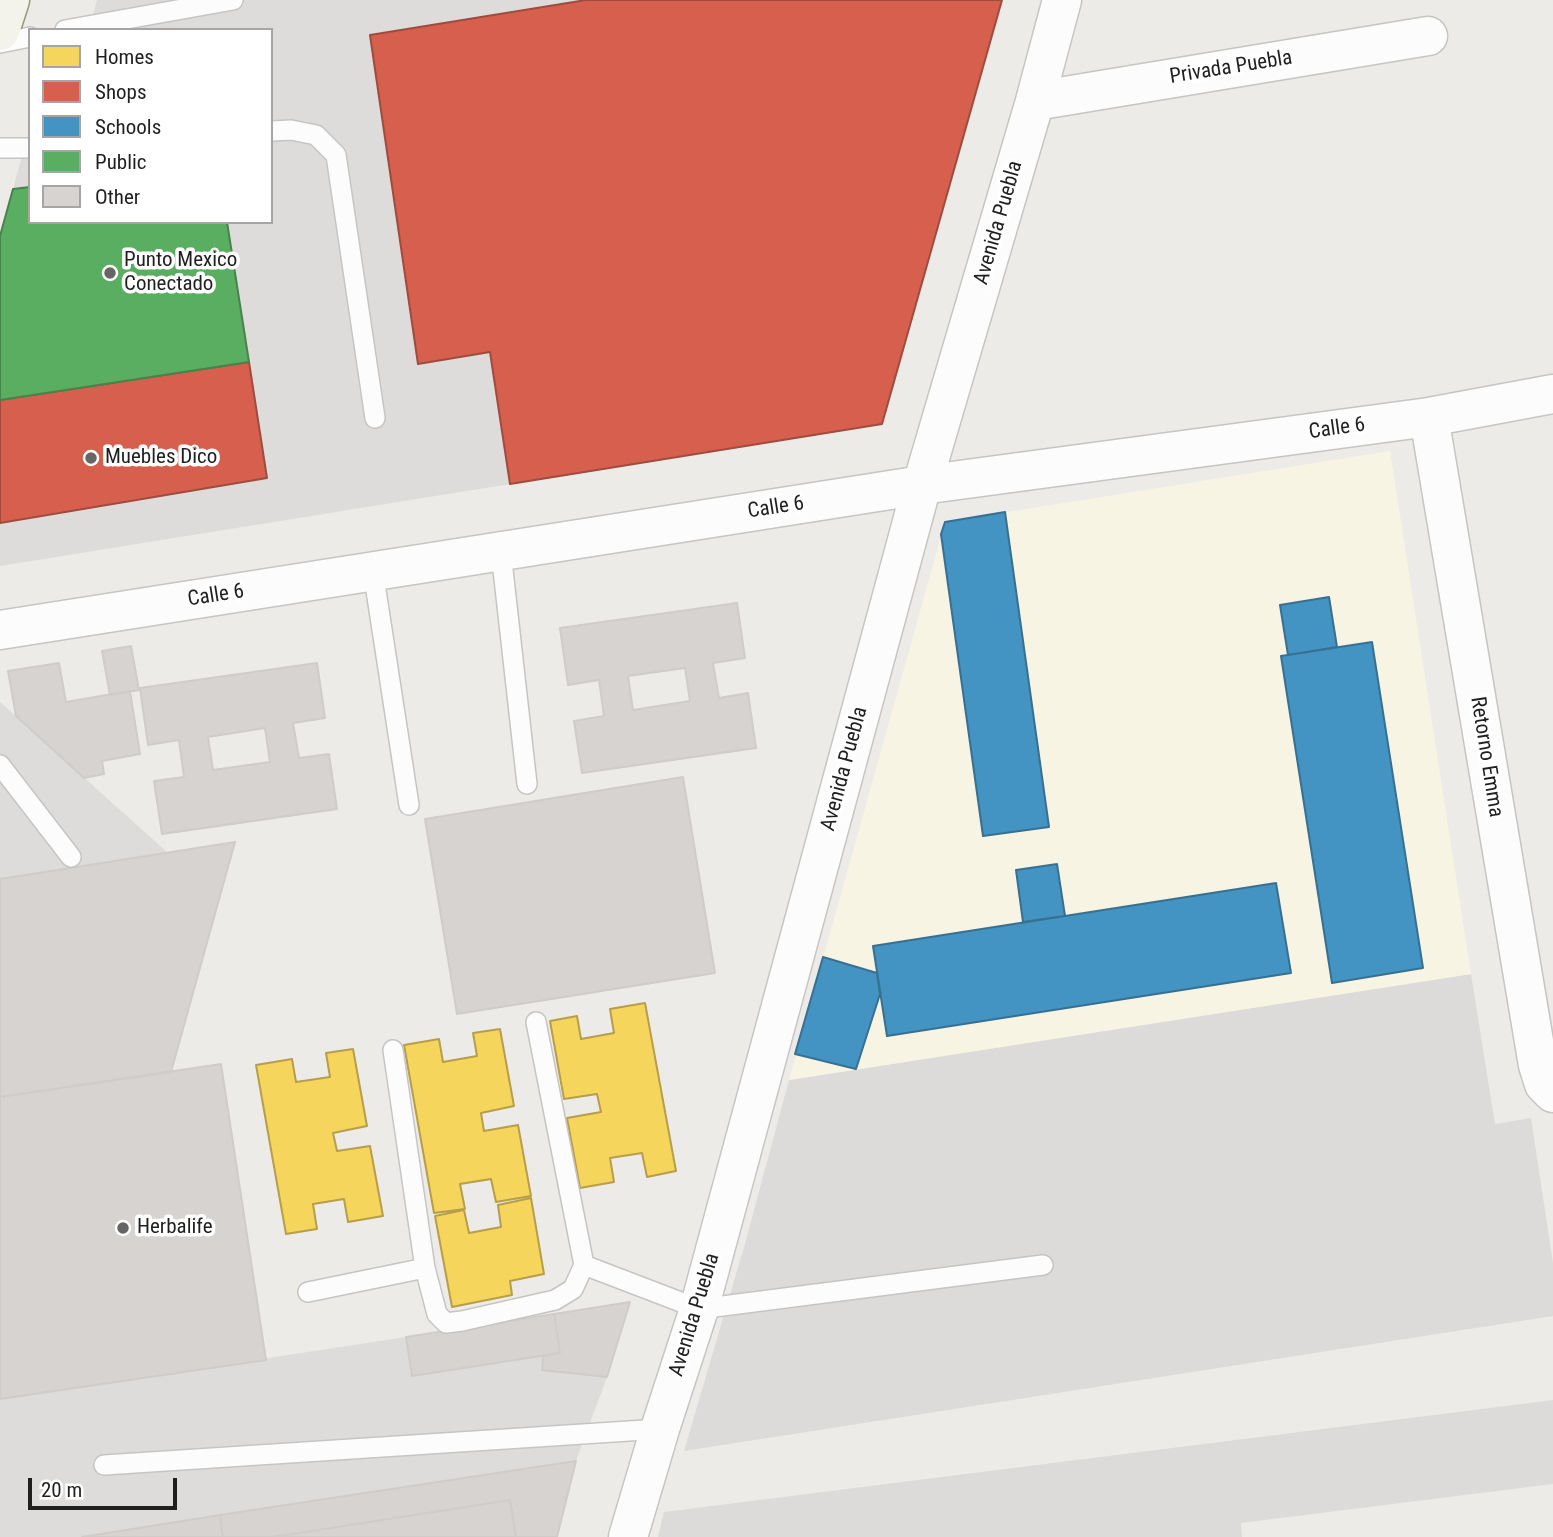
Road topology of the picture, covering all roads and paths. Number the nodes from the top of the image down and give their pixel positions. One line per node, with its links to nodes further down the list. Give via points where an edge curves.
1 (10, 0): 6 (main road)
2 (233, 0): 4 (lane)
3 (1062, 0): 10 (street, Avenida Puebla)
4 (148, 8): 5 (lane)
5 (73, 28)
6 (0, 31)
7 (1428, 36): 10 (street, Privada Puebla)
8 (28, 37): 9 (lane)
9 (0, 43)
10 (1035, 100): 17 (street, Avenida Puebla)
11 (273, 131): 16 (lane, via 316,135 337,155)
12 (0, 148): 13 (lane)
13 (28, 148)
14 (1553, 394): 15 (street, Calle 6)
15 (1429, 417): 17 (street, Calle 6); 27 (street, Retorno Emma, via 1538,1065 1544,1084)
16 (374, 418)
17 (922, 485): 18 (street, Calle 6); 32 (street, Avenida Puebla)
18 (501, 552): 19 (street, Calle 6); 22 (lane)
19 (373, 571): 20 (street, Calle 6); 23 (lane)
20 (0, 630)
21 (0, 765): 24 (lane)
22 (527, 785)
23 (409, 805)
24 (71, 857)
25 (536, 1022): 28 (lane)
26 (393, 1050): 30 (lane)
27 (1553, 1093)
28 (583, 1265): 30 (lane, via 573,1289 555,1300 446,1324 437,1314); 32 (lane)
29 (1043, 1265): 32 (lane)
30 (425, 1268): 31 (lane)
31 (308, 1293)
32 (699, 1309): 33 (street, Avenida Puebla)
33 (660, 1429): 34 (lane); 35 (street, Avenida Puebla)
34 (104, 1465)
35 (628, 1537)

